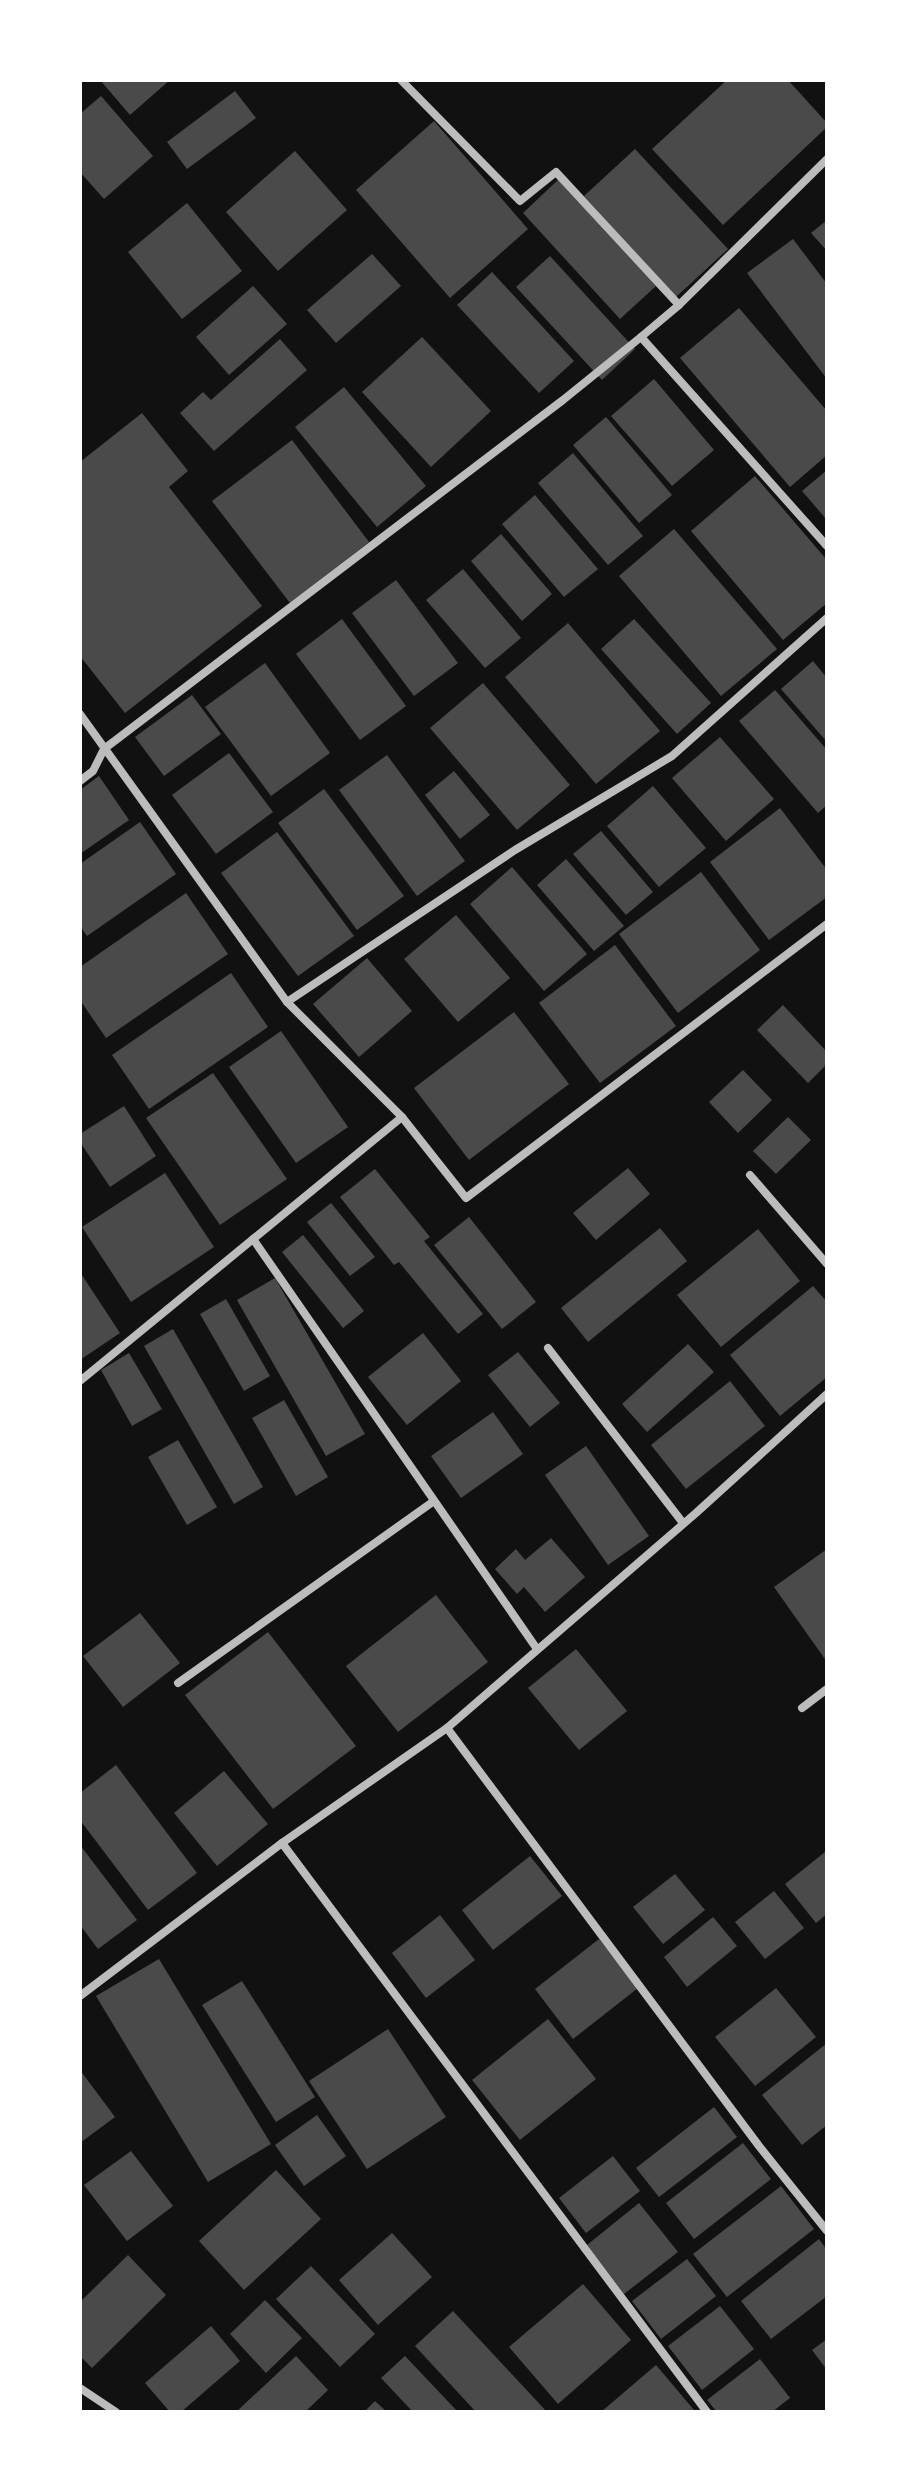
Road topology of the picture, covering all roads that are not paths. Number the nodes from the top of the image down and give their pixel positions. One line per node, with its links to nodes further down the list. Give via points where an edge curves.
1 (401, 80): 3 (street, via 520,201 556,172)
2 (827, 159): 3 (street)
3 (679, 305): 4 (street)
4 (641, 337): 5 (street); 8 (street)
5 (827, 546)
6 (827, 618): 11 (street, via 672,756 515,850)
7 (80, 714): 8 (street)
8 (104, 749): 9 (street, via 93,771); 11 (street)
9 (80, 781)
10 (827, 924): 12 (street, via 466,1198)
11 (287, 1002): 12 (street)
12 (402, 1117): 14 (street)
13 (750, 1175): 15 (street)
14 (253, 1239): 17 (street); 19 (street)
15 (827, 1264)
16 (548, 1348): 20 (street)
17 (80, 1381)
18 (827, 1394): 20 (street)
19 (434, 1501): 21 (street); 22 (street)
20 (683, 1523): 21 (street)
21 (537, 1649): 25 (street)
22 (178, 1683)
23 (827, 1689): 24 (street)
24 (802, 1708)
25 (447, 1728): 26 (street); 28 (street)
26 (282, 1843): 27 (street); 31 (street)
27 (80, 1996)
28 (827, 2231)
29 (80, 2388): 30 (street)
30 (116, 2412)
31 (707, 2412)

